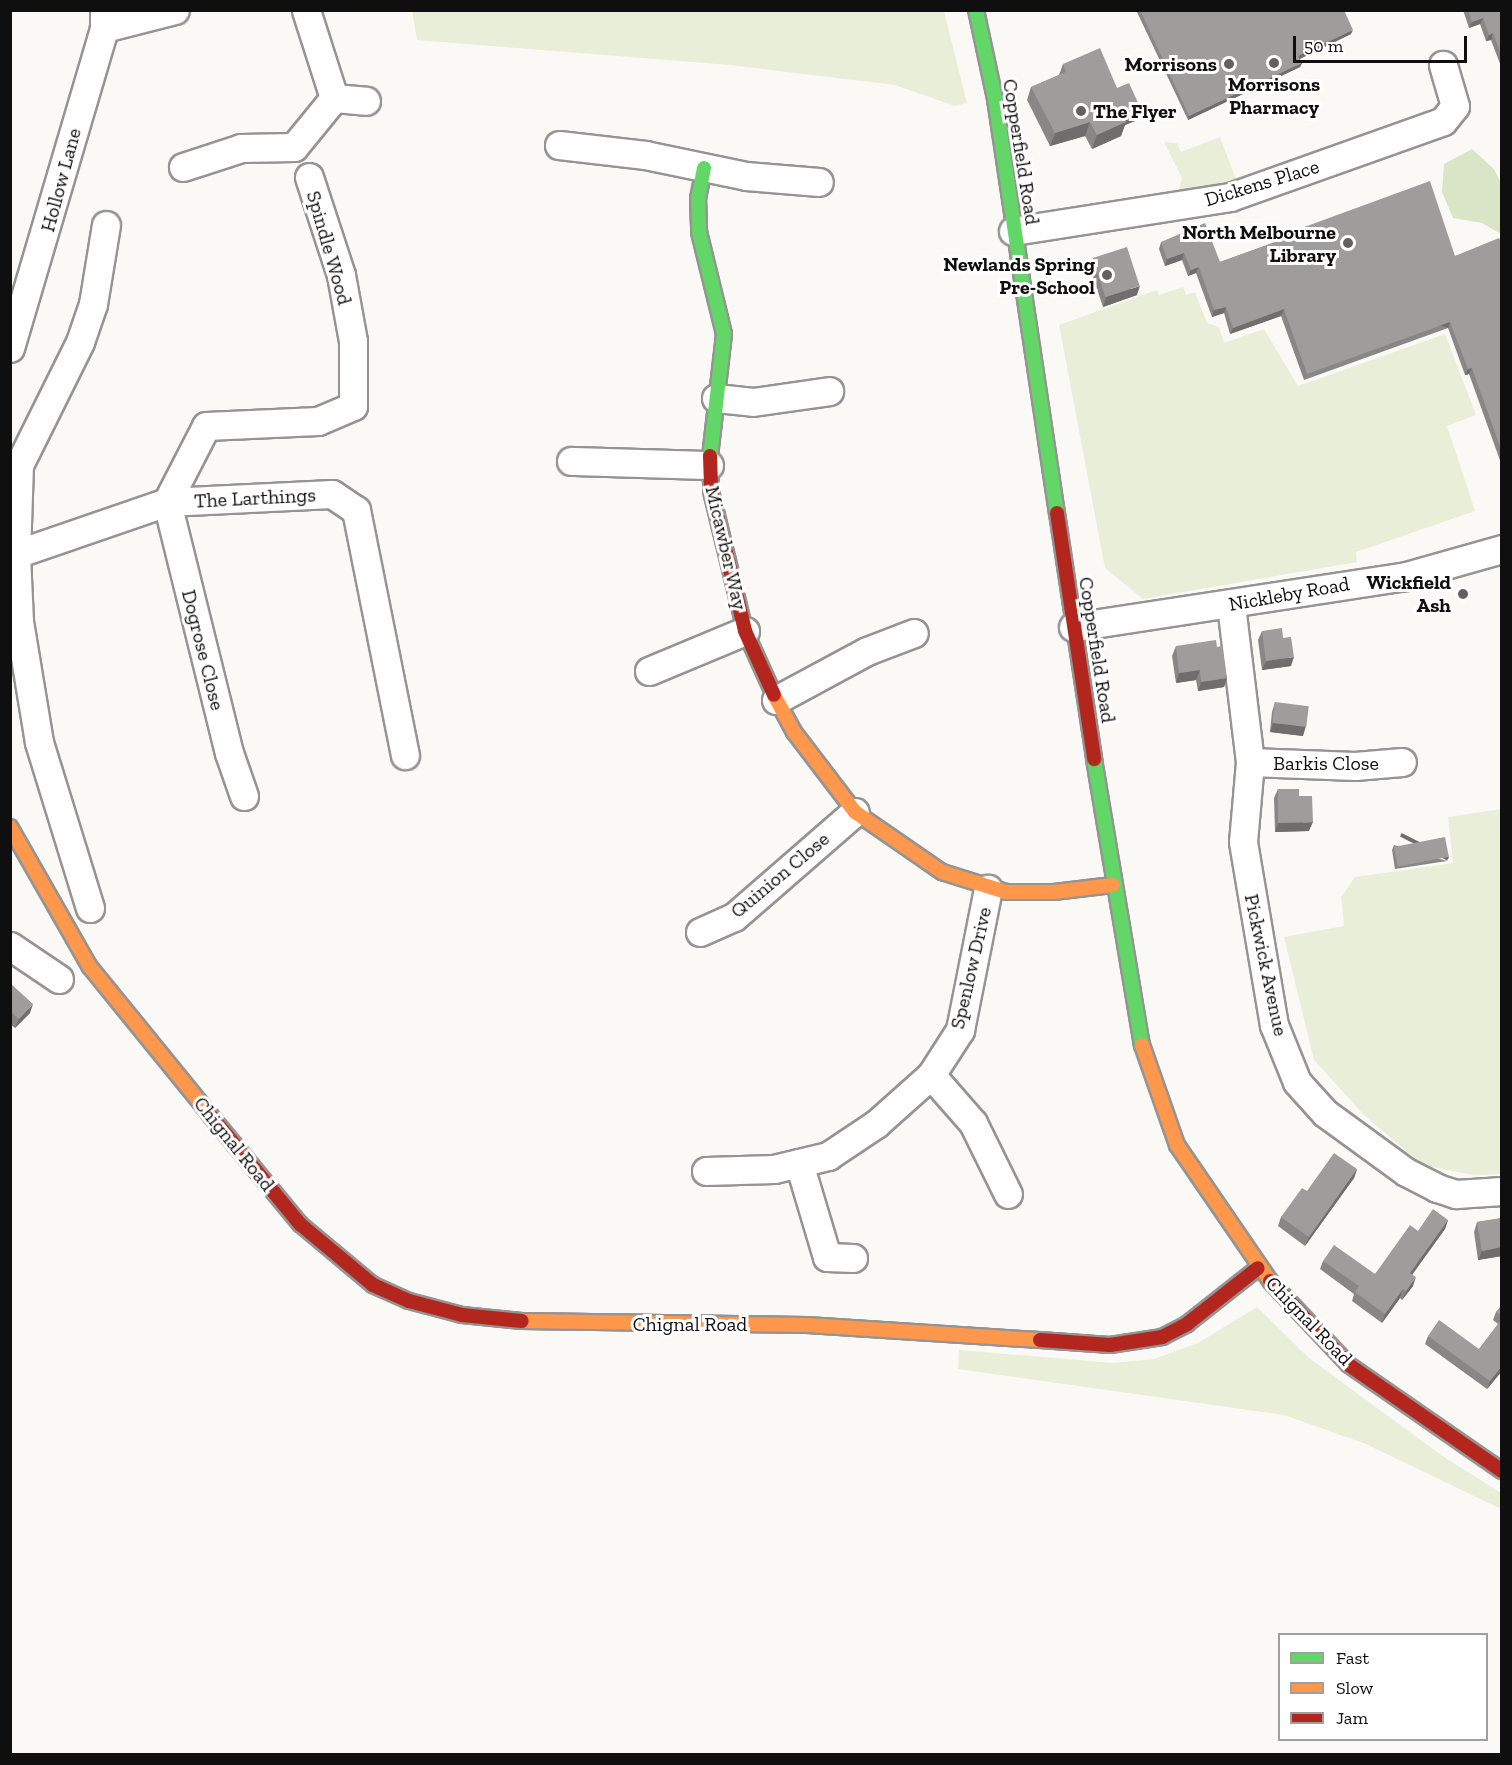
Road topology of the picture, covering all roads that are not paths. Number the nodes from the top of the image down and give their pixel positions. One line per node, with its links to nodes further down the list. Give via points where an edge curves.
1 (175, 10): 4 (street)
2 (306, 10): 6 (street)
3 (976, 10): 14 (street, Copperfield Road, via 995,99)
4 (104, 19): 15 (street, Hollow Lane)
5 (1443, 65): 14 (street, Dickens Place, via 1455,106 1443,120 1230,197)
6 (334, 98): 7 (street); 9 (street, via 294,147 240,148)
7 (366, 101)
8 (559, 145): 10 (street, via 645,155)
9 (183, 167)
10 (704, 168): 12 (street); 17 (street, Micawber Way, via 698,198 699,232 724,333)
11 (309, 177): 20 (street, Spindle Wood, via 345,297 353,341 353,406 318,421 206,426)
12 (819, 182)
13 (106, 225): 22 (street, via 93,304 80,342 19,465)
14 (1013, 231): 24 (street, Copperfield Road)
15 (10, 348)
16 (829, 391): 17 (street, via 753,402)
17 (716, 398): 19 (street, Micawber Way)
18 (571, 461): 19 (street, Micawber Way)
19 (709, 465): 25 (street, Micawber Way, via 717,524)
20 (167, 502): 22 (street, The Larthings); 29 (street, The Larthings, via 332,494 356,510); 32 (street, Dogrose Close)
21 (1502, 549): 23 (street, Nickleby Road, via 1406,576)
22 (13, 555): 37 (street, via 19,621 39,742)
23 (1231, 605): 24 (street, Nickleby Road); 30 (street, Pickwick Avenue)
24 (1073, 627): 35 (street, Copperfield Road)
25 (745, 631): 27 (street, Micawber Way); 28 (street, Micawber Way)
26 (914, 633): 28 (street, via 867,651)
27 (650, 670)
28 (776, 700): 33 (street, Micawber Way, via 814,764)
29 (405, 755)
30 (1250, 762): 31 (street, Barkis Close, via 1355,766); 44 (street, Pickwick Avenue, via 1243,842 1254,918 1274,1025 1298,1082 1325,1113 1406,1172 1456,1194)
31 (1402, 762)
32 (243, 796)
33 (855, 812): 36 (street, Micawber Way, via 923,862 962,882); 38 (street, Quinion Close, via 734,917)
34 (10, 827): 47 (street, Chignal Road, via 90,967 300,1224 365,1279 409,1301 462,1315 548,1323 807,1325 1110,1345 1138,1343 1179,1328)
35 (1113, 885): 36 (street, Micawber Way, via 1054,892); 47 (street, Copperfield Road, via 1143,1053 1177,1145)
36 (988, 889): 41 (street, Spenlow Drive, via 960,1030)
37 (90, 908)
38 (700, 932)
39 (10, 946): 40 (street)
40 (59, 979)
41 (931, 1075): 42 (street, Spenlow Drive, via 876,1124 828,1156); 45 (street, via 973,1123)
42 (799, 1163): 43 (street, Spenlow Drive, via 774,1169); 46 (street, via 826,1257)
43 (706, 1171)
44 (1502, 1191)
45 (1008, 1194)
46 (853, 1258)
47 (1258, 1268): 48 (street, Chignal Road, via 1311,1329 1349,1365)
48 (1502, 1472)

